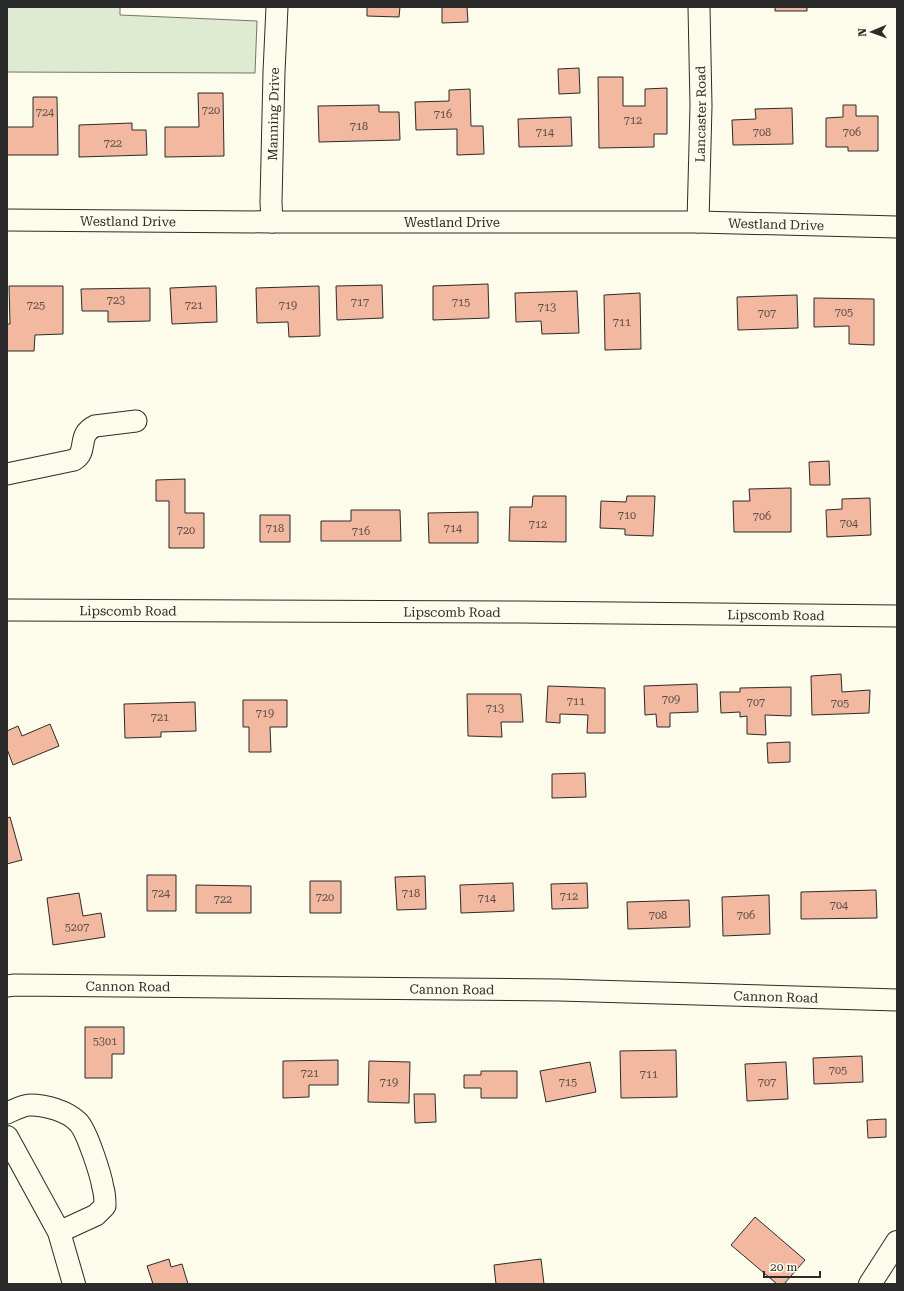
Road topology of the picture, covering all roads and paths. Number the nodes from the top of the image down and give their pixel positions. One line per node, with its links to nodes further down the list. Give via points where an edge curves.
1 (277, 7): 4 (street, Manning Drive)
2 (699, 7): 5 (street, Lancaster Road, via 701,106)
3 (7, 220): 4 (street, Westland Drive)
4 (272, 222): 5 (street, Westland Drive)
5 (698, 222): 6 (street, Westland Drive)
6 (897, 227)
7 (136, 421): 8 (street, via 90,428 86,432 81,453 74,460)
8 (7, 474)
9 (7, 610): 10 (street, Lipscomb Road)
10 (897, 616)
11 (7, 986): 12 (street, Cannon Road, via 558,990)
12 (897, 1000)
13 (7, 1113): 15 (street, via 29,1105 48,1108 67,1114 79,1123 84,1132 104,1188 105,1206 96,1216)
14 (7, 1136): 15 (main road)
15 (59, 1232): 17 (main road)
16 (897, 1242): 18 (main road)
17 (74, 1284)
18 (870, 1284)

